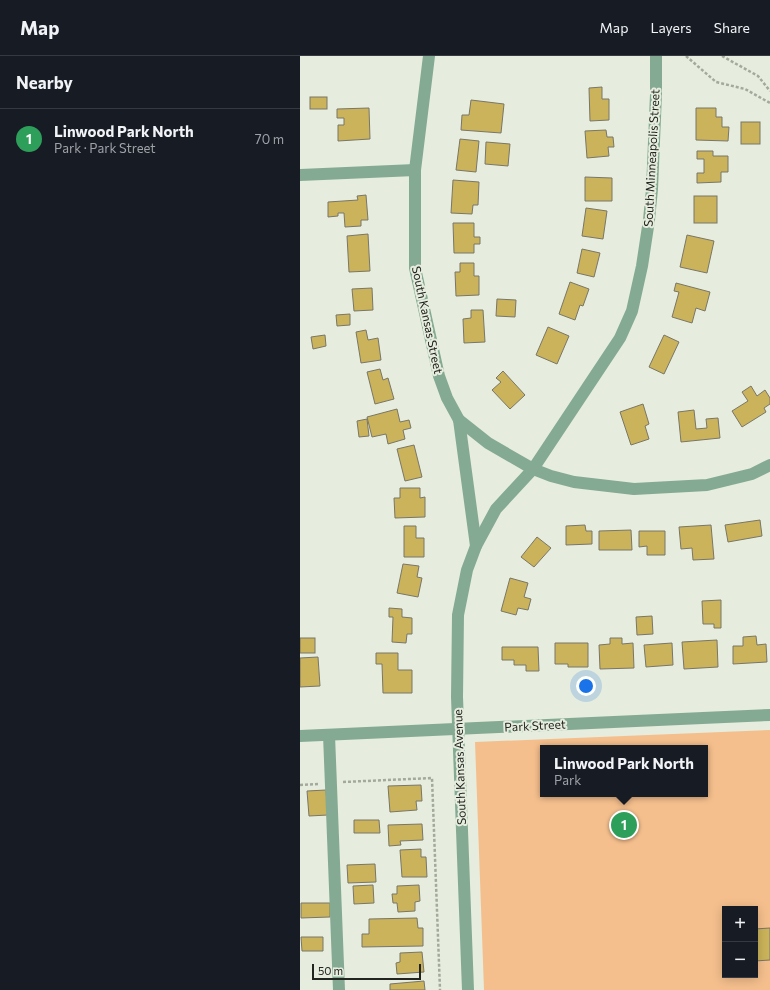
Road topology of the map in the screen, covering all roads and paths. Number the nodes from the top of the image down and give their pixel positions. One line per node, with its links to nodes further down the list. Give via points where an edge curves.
1 (429, 56): 7 (street, South Kansas Street)
2 (656, 56): 11 (street, South Minneapolis Street, via 651,197 642,266 632,311 620,338)
3 (686, 56): 6 (path, via 716,82 744,89)
4 (722, 56): 5 (path, via 758,76)
5 (770, 91)
6 (770, 103)
7 (415, 170): 8 (street); 9 (street, South Kansas Street, via 415,268 439,376)
8 (300, 175)
9 (458, 420): 11 (street, South Kansas Street, via 488,443); 12 (street)
10 (770, 466): 11 (street, South Kansas Street, via 752,474 707,485 634,489 574,482)
11 (533, 469): 12 (street, South Kansas Avenue, via 496,509)
12 (476, 546): 14 (street, South Kansas Avenue, via 470,558 458,615)
13 (770, 715): 14 (street, Park Street)
14 (459, 729): 15 (street, Park Street); 21 (street, South Kansas Avenue)
15 (329, 735): 16 (street, Park Street); 17 (street)
16 (300, 736)
17 (331, 783): 18 (path); 19 (street); 20 (path, via 432,778)
18 (300, 785)
19 (339, 990)
20 (440, 990)
21 (468, 990)

